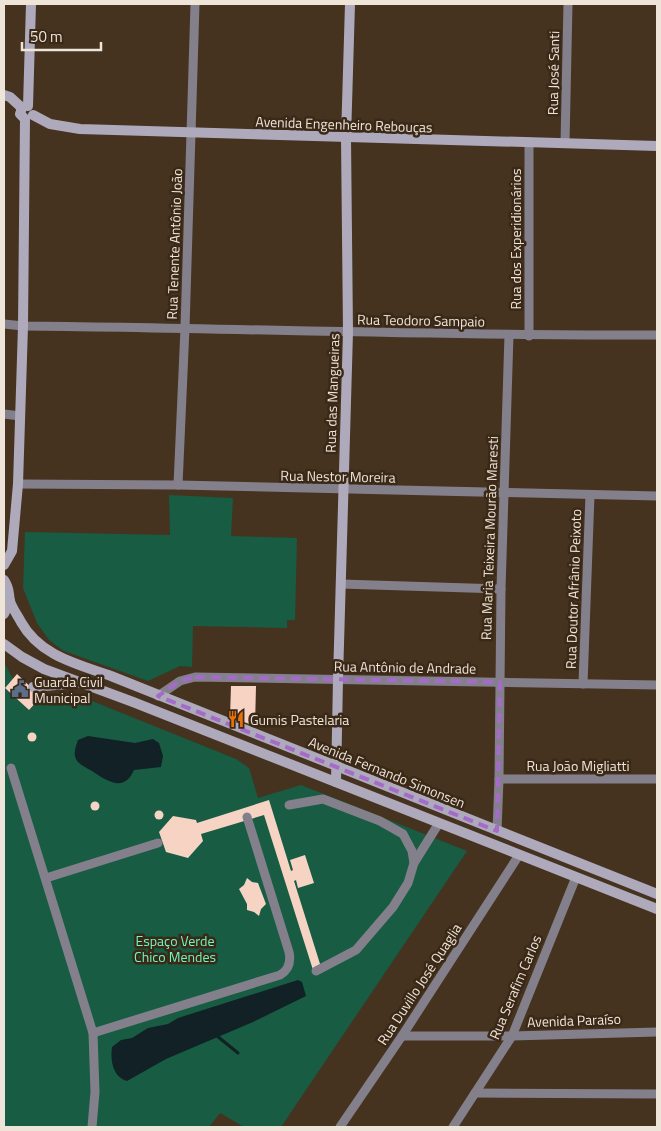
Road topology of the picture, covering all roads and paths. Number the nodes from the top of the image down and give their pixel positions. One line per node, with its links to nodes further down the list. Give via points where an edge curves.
1 (31, 4): 6 (street)
2 (195, 4): 8 (street, Rua Tenente Antônio João)
3 (350, 4): 9 (street, Rua das Mangueiras)
4 (568, 4): 11 (street, Rua José Santi)
5 (4, 95): 6 (street)
6 (25, 107): 7 (street, via 33,110)
7 (29, 117): 8 (street, Avenida Engenheiro Rebouças, via 61,127); 14 (street)
8 (190, 133): 9 (street, Avenida Engenheiro Rebouças); 15 (street, Rua Tenente Antônio João)
9 (346, 138): 10 (street, Avenida Engenheiro Rebouças); 16 (street, Rua das Mangueiras)
10 (529, 142): 11 (street, Avenida Engenheiro Rebouças); 19 (street, Rua dos Experidionários)
11 (565, 143): 12 (street, Avenida Engenheiro Rebouças)
12 (657, 146)
13 (4, 324): 14 (street, Rua Teodoro Sampaio)
14 (23, 326): 15 (street, Rua Teodoro Sampaio); 21 (street)
15 (185, 328): 16 (street, Rua Teodoro Sampaio); 23 (street, Rua Tenente Antônio João)
16 (348, 332): 17 (street, Rua Teodoro Sampaio); 24 (street, Rua das Mangueiras)
17 (509, 335): 19 (street, Rua Teodoro Sampaio); 25 (street, Rua Maria Teixeira Mourão Maresti)
18 (657, 335): 19 (street, Rua Teodoro Sampaio)
19 (529, 336)
20 (4, 414): 21 (street)
21 (20, 416): 22 (street)
22 (18, 484): 23 (street, Rua Nestor Moreira); 28 (street, via 12,551)
23 (178, 485): 24 (street, Rua Nestor Moreira)
24 (343, 490): 25 (street, Rua Nestor Moreira); 30 (street, Rua das Mangueiras)
25 (504, 493): 26 (street, Rua Nestor Moreira); 31 (street, Rua Maria Teixeira Mourão Maresti)
26 (590, 494): 27 (street, Rua Nestor Moreira); 38 (street, Rua Doutor Afrânio Peixoto)
27 (657, 496)
28 (4, 565)
29 (4, 580): 32 (street, Avenida Fernando Simonsen, via 10,589)
30 (341, 584): 31 (street); 35 (street, Rua das Mangueiras)
31 (501, 589): 36 (street, Rua Maria Teixeira Mourão Maresti)
32 (10, 601): 33 (street); 41 (street, Avenida Fernando Simonsen, via 31,637 47,651)
33 (4, 614)
34 (4, 644): 37 (street, Avenida Fernando Simonsen, via 35,664)
35 (338, 679): 36 (street, Rua Antônio de Andrade); 41 (street, Rua Antônio de Andrade, via 195,677 180,681); 42 (street, Rua das Mangueiras)
36 (500, 682): 38 (street, Rua Antônio de Andrade); 44 (street, Rua Maria Teixeira Mourão Maresti)
37 (81, 683): 40 (street); 46 (street, Avenida Fernando Simonsen)
38 (583, 684): 39 (street, Rua Antônio de Andrade)
39 (657, 686)
40 (33, 687)
41 (158, 696): 42 (street, Avenida Fernando Simonsen)
42 (336, 767): 46 (street, Rua das Mangueiras); 50 (street, Avenida Fernando Simonsen)
43 (11, 768): 55 (street)
44 (499, 779): 45 (street, Rua João Migliatti); 50 (street, Rua Maria Teixeira Mourão Maresti)
45 (657, 779)
46 (336, 782): 49 (street, Avenida Fernando Simonsen)
47 (288, 805): 53 (street, via 323,799 380,821 403,834)
48 (247, 817): 60 (street, via 290,952 287,970 280,975)
49 (439, 823): 52 (street, Avenida Fernando Simonsen); 53 (street)
50 (497, 831): 56 (street, Avenida Fernando Simonsen)
51 (158, 843): 55 (street)
52 (519, 854): 54 (street, Avenida Fernando Simonsen); 61 (street, Rua Duvillo José Quaglia)
53 (414, 863): 58 (street, via 408,882 393,907 356,950)
54 (576, 877): 57 (street, Avenida Fernando Simonsen); 62 (street, Rua Serafim Carlos)
55 (46, 878): 60 (street)
56 (657, 894)
57 (657, 909)
58 (316, 971)
59 (657, 1032): 62 (street, Avenida Paraíso)
60 (94, 1033): 65 (street)
61 (402, 1036): 62 (street, Avenida Paraíso); 66 (street, Rua Duvillo José Quaglia)
62 (512, 1036): 63 (street, Rua Serafim Carlos)
63 (475, 1093): 64 (street); 67 (street, Rua Serafim Carlos)
64 (657, 1094)
65 (92, 1127)
66 (340, 1127)
67 (453, 1127)

